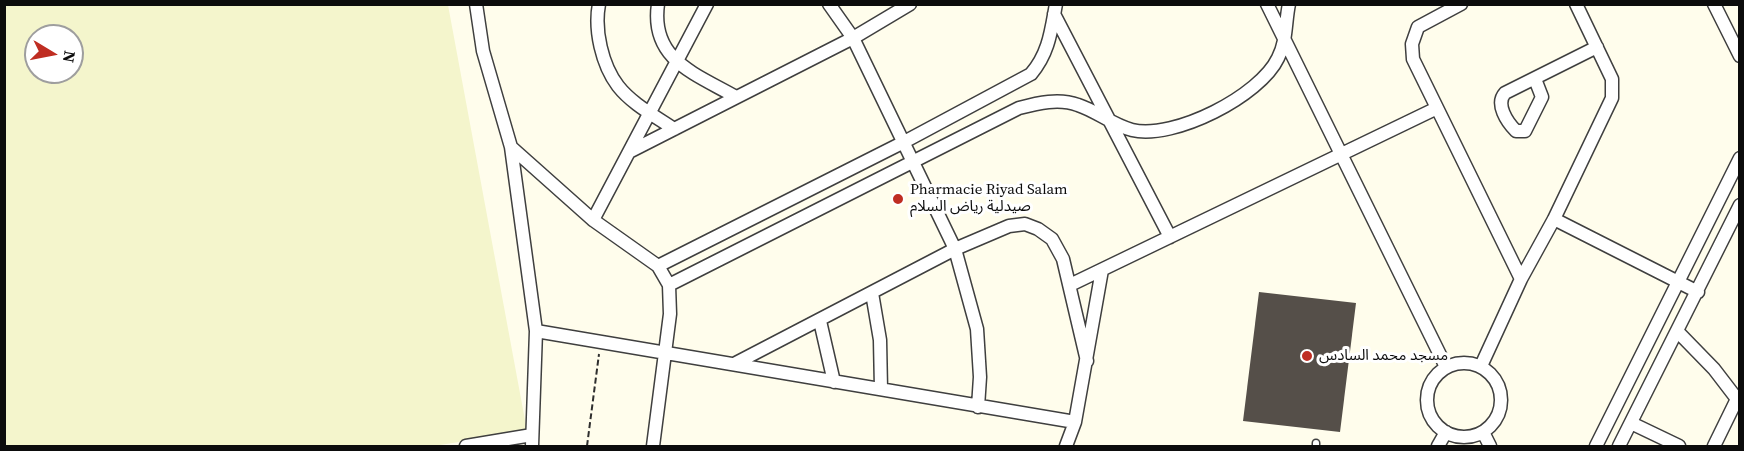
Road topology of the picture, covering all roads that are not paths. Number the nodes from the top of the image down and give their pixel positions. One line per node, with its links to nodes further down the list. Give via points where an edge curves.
1 (476, 4): 25 (street, via 483,51)
2 (599, 4): 21 (street, via 599,40 617,85)
3 (658, 4): 17 (street, via 659,36)
4 (707, 4): 17 (street)
5 (829, 4): 13 (street)
6 (910, 4): 13 (street)
7 (1267, 4): 14 (street)
8 (1289, 4): 14 (street)
9 (1461, 4): 20 (street, via 1418,27 1413,37 1413,59)
10 (1576, 4): 15 (street)
11 (1714, 4): 16 (street)
12 (1054, 8): 22 (street); 24 (street, via 1049,45 1031,74)
13 (853, 38): 19 (street); 24 (street)
14 (1285, 42): 22 (street, via 1260,83 1212,113 1153,133); 27 (street)
15 (1597, 47): 18 (street); 31 (street, via 1612,80 1612,98)
16 (1740, 56)
17 (676, 62): 19 (street); 21 (street)
18 (1535, 79)
19 (736, 97): 23 (street)
20 (1435, 109): 27 (street); 37 (street)
21 (650, 112): 23 (street); 26 (street)
22 (1109, 122): 29 (street, via 1078,105 1039,102); 33 (street)
23 (674, 129): 26 (street)
24 (904, 142): 29 (street); 35 (street)
25 (511, 147): 32 (street); 45 (street)
26 (629, 152): 32 (street)
27 (1343, 154): 33 (street); 50 (street)
28 (1740, 158): 38 (street)
29 (912, 159): 34 (street); 39 (street)
30 (1740, 205): 41 (street)
31 (1554, 219): 37 (street); 38 (street)
32 (593, 220): 35 (street)
33 (1170, 237): 36 (street)
34 (954, 249): 40 (street, via 1009,226 1025,224 1052,239); 42 (street); 54 (street, via 977,329)
35 (658, 266): 39 (street)
36 (1102, 270): 40 (street); 47 (street)
37 (1521, 279): 49 (street)
38 (1678, 282): 41 (street); 65 (street)
39 (669, 285): 46 (street)
40 (1070, 285): 47 (street)
41 (1698, 292): 44 (street)
42 (872, 293): 43 (street); 52 (street)
43 (820, 321): 48 (street); 51 (street)
44 (1677, 331): 53 (street); 56 (street)
45 (536, 332): 46 (street); 59 (street)
46 (665, 352): 48 (street); 61 (street)
47 (1087, 361): 55 (street)
48 (736, 363): 51 (street)
49 (1481, 366): 50 (street, via 1458,363); 58 (street, via 1497,382 1501,404 1498,415)
50 (1446, 367): 57 (street, via 1431,383 1428,405 1437,425)
51 (834, 382): 52 (street)
52 (881, 389): 54 (street)
53 (1738, 399): 68 (street)
54 (978, 407): 55 (street)
55 (1075, 422): 62 (street)
56 (1631, 423): 66 (street); 67 (street)
57 (1446, 432): 58 (street, via 1471,436); 63 (street)
58 (1482, 432): 64 (street)
59 (532, 441): 60 (street)
60 (466, 447)
61 (653, 447)
62 (1066, 447)
63 (1438, 447)
64 (1490, 447)
65 (1596, 447)
66 (1619, 447)
67 (1679, 447)
68 (1714, 447)

